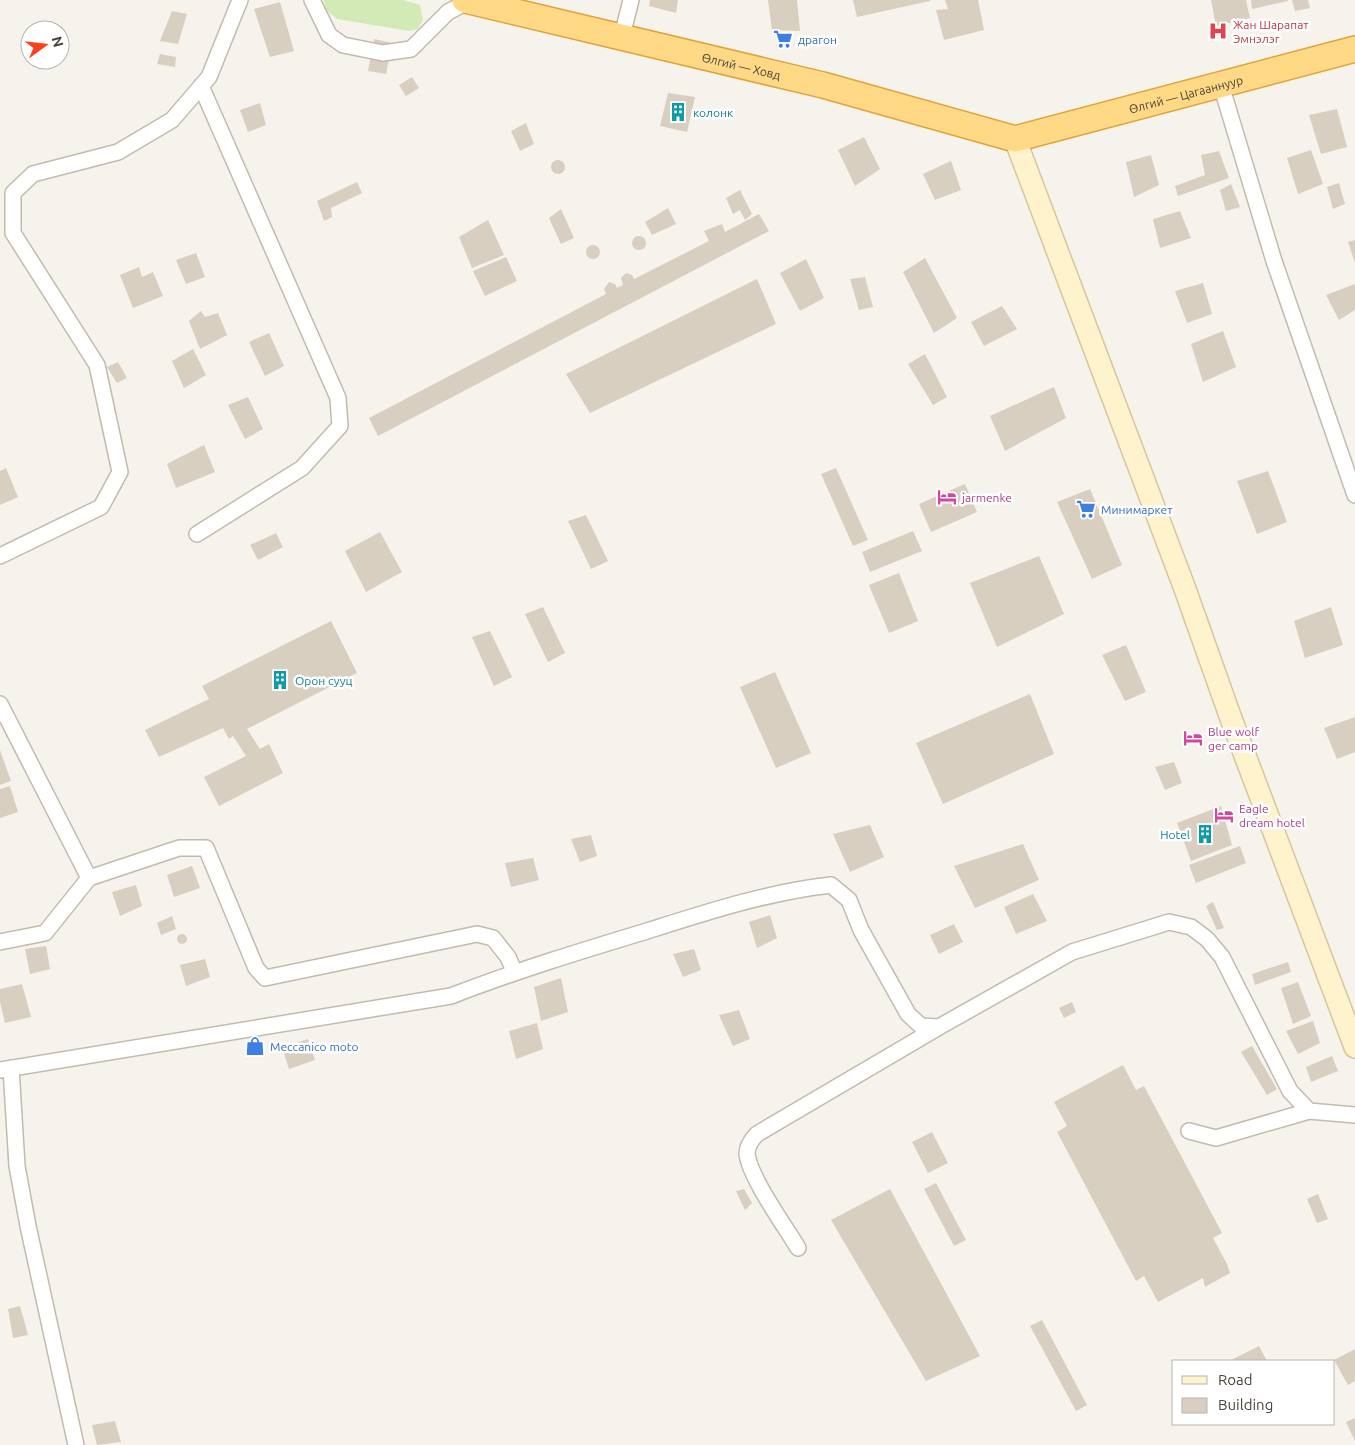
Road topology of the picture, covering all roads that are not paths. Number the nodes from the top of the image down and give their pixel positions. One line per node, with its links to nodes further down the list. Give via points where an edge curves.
1 (240, 0): 8 (street, via 209,77)
2 (312, 0): 3 (street, via 329,35 344,45 383,54 411,49 448,12)
3 (467, 0): 5 (highway, Өлгий — Ховд)
4 (631, 0): 5 (street)
5 (622, 36): 9 (highway, Өлгий — Ховд, via 824,85)
6 (1355, 49): 7 (highway, Өлгий — Цагааннуур)
7 (1221, 85): 9 (highway, Өлгий — Цагааннуур); 10 (street, via 1274,261)
8 (201, 86): 11 (street, via 338,398 340,426 302,468); 12 (street, via 172,120 118,152 34,174 13,193 13,233 97,365 120,472 101,508)
9 (1015, 139): 18 (main road)
10 (1355, 495)
11 (197, 534)
12 (0, 556)
13 (0, 704): 14 (street)
14 (89, 878): 15 (street, via 45,933); 16 (street, via 179,848 206,848 256,968 266,978 477,934 493,938)
15 (0, 942)
16 (514, 971): 17 (street, via 720,908 801,888 831,885 849,900 861,930 908,1014 921,1026); 19 (street, via 451,996)
17 (939, 1027): 20 (street, via 1072,952 1169,922 1191,927 1207,939 1222,957 1290,1091); 23 (street, via 750,1140 747,1152 751,1169)
18 (1354, 1041)
19 (6, 1069): 24 (street, via 17,1166 28,1226)
20 (1309, 1111): 21 (street); 22 (street, via 1216,1138)
21 (1355, 1115)
22 (1189, 1131)
23 (798, 1248)
24 (76, 1445)

